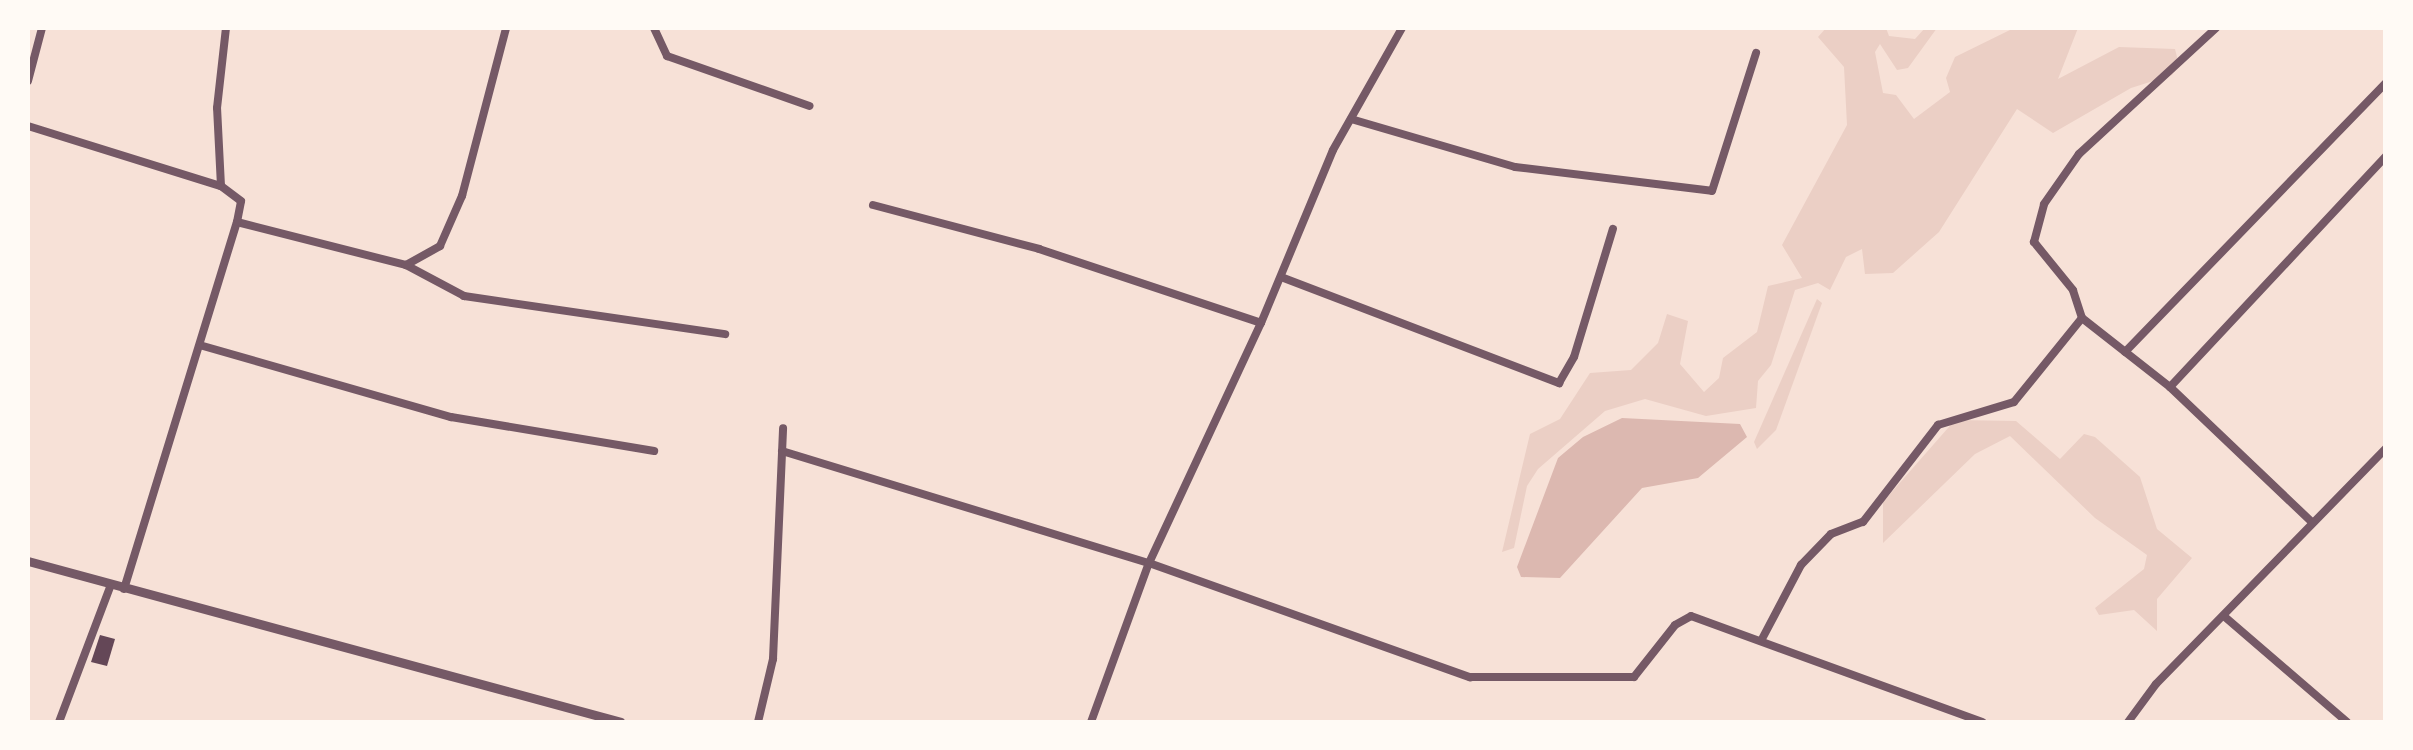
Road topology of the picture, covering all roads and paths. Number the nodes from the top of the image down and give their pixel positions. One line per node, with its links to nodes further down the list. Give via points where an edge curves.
1 (42, 28): 8 (street)
2 (226, 28): 14 (street, via 217,108)
3 (506, 28): 18 (street, via 462,196 440,246)
4 (654, 28): 10 (street, via 667,56)
5 (1402, 28): 11 (street)
6 (2216, 28): 20 (street, via 2079,154 2044,204 2034,242 2073,290)
7 (1756, 53): 11 (street, via 1712,191 1515,167)
8 (28, 81)
9 (2386, 83): 24 (street)
10 (810, 106)
11 (1351, 119): 19 (street)
12 (28, 126): 14 (street)
13 (2386, 156): 25 (street)
14 (221, 186): 16 (street, via 240,201)
15 (873, 205): 21 (street, via 1039,250)
16 (237, 222): 18 (street); 23 (street)
17 (1612, 229): 19 (street, via 1574,357 1559,383)
18 (406, 265): 22 (street, via 464,296)
19 (1281, 277): 21 (street)
20 (2082, 318): 24 (street); 36 (street, via 2014,402 1938,425 1863,522 1831,534 1801,565)
21 (1261, 323): 32 (street)
22 (725, 334)
23 (202, 346): 28 (street, via 451,417); 34 (street)
24 (2126, 352): 25 (street)
25 (2170, 386): 30 (street)
26 (783, 428): 29 (street)
27 (2386, 448): 30 (street)
28 (654, 451)
29 (782, 451): 32 (street); 39 (street, via 773,659)
30 (2313, 523): 35 (street)
31 (28, 561): 33 (street)
32 (1150, 562): 36 (street, via 1470,676 1634,677 1674,625 1691,616); 40 (street)
33 (110, 587): 34 (street); 37 (street)
34 (124, 590): 38 (street)
35 (2225, 617): 42 (street, via 2156,684); 43 (street)
36 (1762, 639): 41 (street)
37 (59, 722)
38 (622, 722)
39 (758, 722)
40 (1091, 722)
41 (1982, 722)
42 (2128, 722)
43 (2347, 722)

